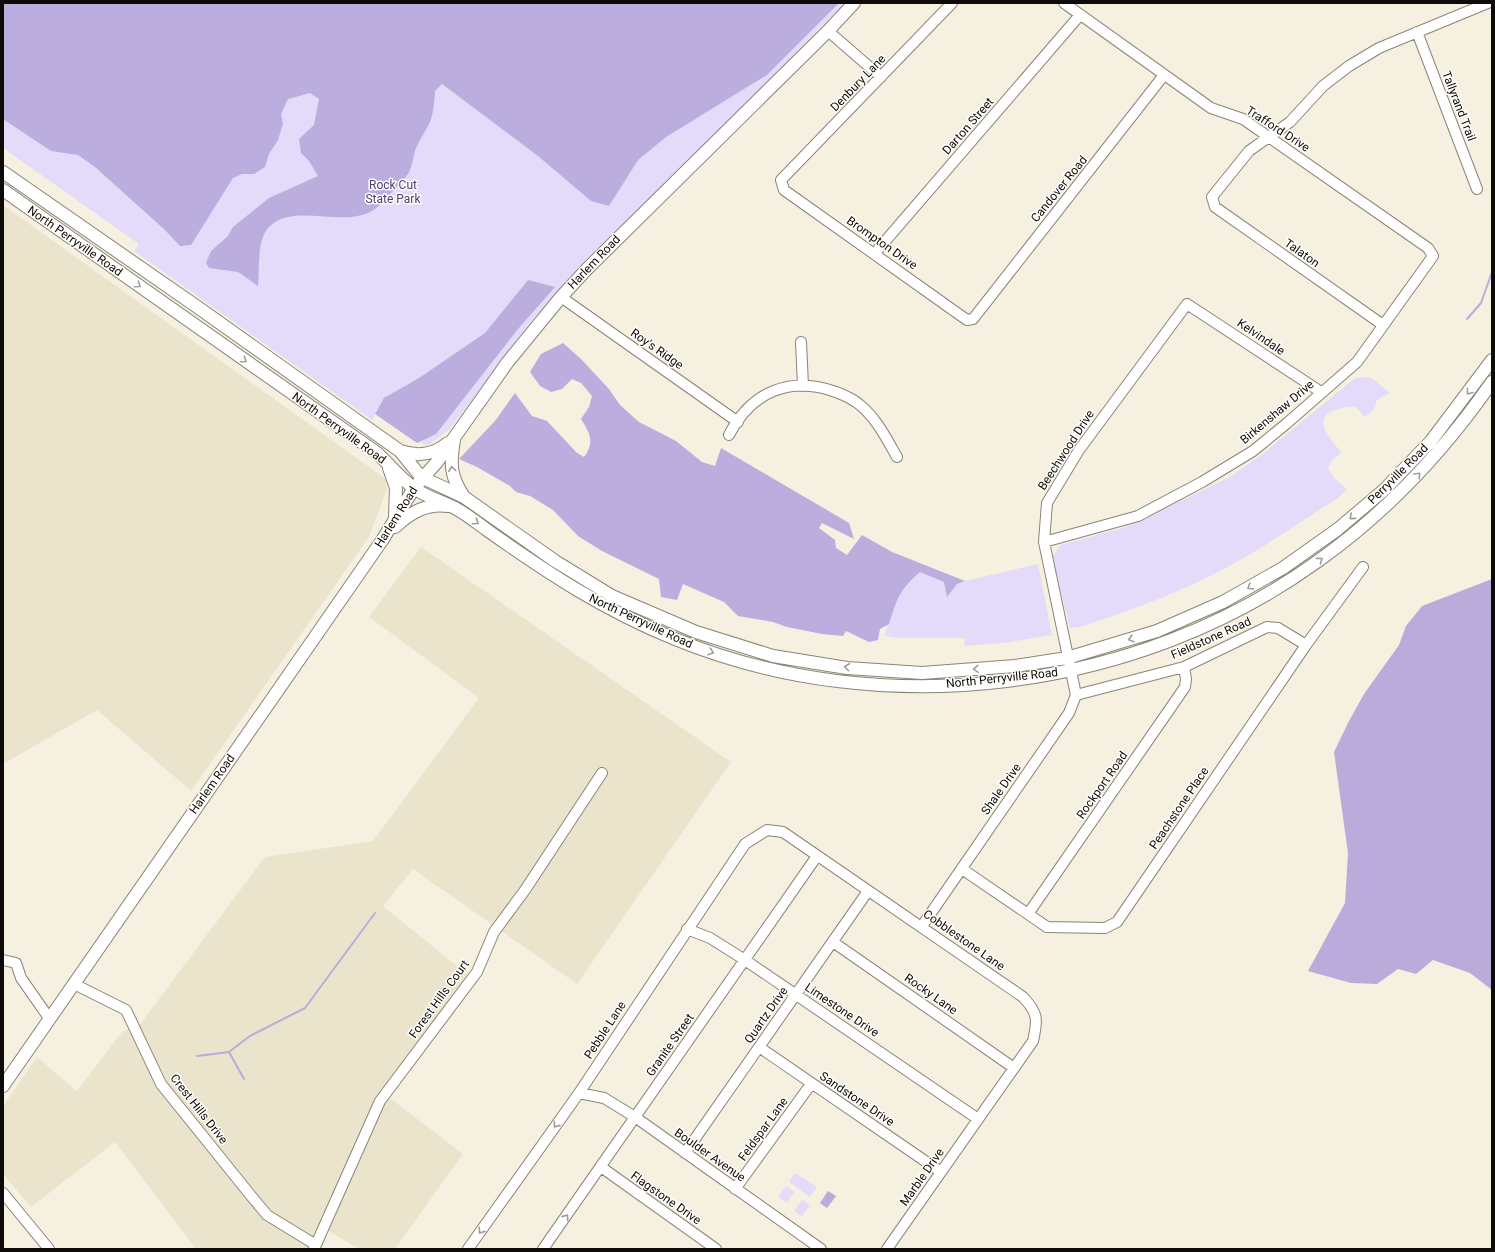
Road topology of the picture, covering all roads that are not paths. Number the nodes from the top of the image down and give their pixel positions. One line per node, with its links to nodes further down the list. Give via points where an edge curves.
1 (854, 3): 6 (main road, Harlem Road)
2 (952, 3): 9 (street, Denbury Lane)
3 (1064, 3): 5 (street, Trafford Drive)
4 (1488, 3): 7 (street)
5 (1080, 15): 8 (street, Trafford Drive); 15 (street, Darton Street)
6 (828, 31): 9 (street); 17 (main road, Harlem Road, via 659,196)
7 (1417, 32): 10 (street, via 1379,48 1348,66 1323,86 1290,122); 13 (street, Tallyrand Trail)
8 (1164, 75): 10 (street, Trafford Drive, via 1211,108 1243,119); 19 (street, Candover Road)
9 (881, 77): 12 (street, Denbury Lane)
10 (1270, 137): 16 (street, Trafford Drive, via 1428,248); 20 (street, Talaton, via 1248,151 1212,197 1215,207)
11 (3, 172): 29 (main road, North Perryville Road)
12 (781, 180): 15 (street, Brompton Drive, via 784,190)
13 (1477, 189)
14 (3, 190): 30 (main road, North Perryville Road, one-way to 30)
15 (875, 253): 19 (street, Brompton Drive, via 966,320)
16 (1433, 256): 20 (street, Birkenshaw Drive)
17 (561, 297): 26 (street, Roy's Ridge); 28 (main road, Harlem Road, via 507,363)
18 (1187, 304): 25 (street, Kelvindale); 37 (street, Beechwood Drive, via 1079,450 1047,503)
19 (974, 319)
20 (1383, 325): 25 (street, Birkenshaw Drive, via 1358,362)
21 (800, 342): 24 (street)
22 (1492, 360): 39 (main road, Perryville Road, one-way to 39, via 1431,441 1384,490 1338,529)
23 (1492, 382): 40 (main road, Perryville Road, one-way to 23, via 1350,536 1415,478 1448,442)
24 (803, 386): 26 (street, via 786,385 770,392 754,403); 31 (street, via 820,386 859,404 881,428)
25 (1321, 392): 37 (street, Birkenshaw Drive, via 1253,451 1202,482 1138,516)
26 (738, 422): 27 (street)
27 (729, 435)
28 (454, 438): 29 (main road, via 429,454); 32 (main road, Harlem Road, via 437,462); 34 (main road, one-way to 28, via 455,484 451,470)
29 (400, 451): 32 (main road, North Perryville Road)
30 (377, 453): 33 (main road, North Perryville Road); 36 (main road, via 390,471 396,488 395,518)
31 (897, 457)
32 (421, 477): 33 (main road, Harlem Road); 34 (main road, North Perryville Road)
33 (414, 488): 35 (main road, North Perryville Road); 36 (main road, Harlem Road)
34 (464, 497): 42 (main road, North Perryville Road, one-way to 34, via 1015,666 922,673 847,668 773,656 696,632 612,596 555,562)
35 (457, 509): 36 (main road, via 440,505 417,510); 44 (main road, North Perryville Road, one-way to 44, via 546,572 602,606 676,640 756,665 824,678 875,685 908,686 967,684)
36 (383, 539): 57 (main road, Harlem Road)
37 (1044, 542): 42 (street, Beechwood Drive)
38 (1363, 567): 41 (street, Peachstone Place)
39 (1283, 568): 42 (main road, North Perryville Road, one-way to 42, via 1224,602 1157,631)
40 (1288, 582): 44 (main road, North Perryville Road, via 1206,625 1156,646)
41 (1306, 646): 43 (street, Fieldstone Road, via 1278,628 1267,627); 51 (street, Peachstone Place, via 1117,922 1105,928 1047,927)
42 (1067, 658): 44 (street)
43 (1184, 667): 45 (street, Fieldstone Road); 51 (street, Rockport Road, via 1185,687)
44 (1070, 670): 45 (street)
45 (1076, 695): 49 (street, Shale Drive, via 1069,713)
46 (602, 773): 72 (street, Forest Hills Court, via 525,890 494,932 477,972 380,1101)
47 (767, 830): 48 (street, Cobblestone Lane, via 783,832); 53 (street, Pebble Lane, via 745,844)
48 (817, 856): 50 (street, Cobblestone Lane); 56 (street, Granite Street)
49 (962, 868): 51 (street, Peachstone Place); 52 (street, Shale Drive)
50 (868, 891): 52 (street, Cobblestone Lane); 54 (street, Quartz Drive)
51 (1028, 914)
52 (922, 926): 61 (street, Cobblestone Lane, via 1023,997 1034,1009 1037,1025 1033,1041)
53 (688, 929): 56 (street, Limestone Drive, via 710,938); 64 (street, Pebble Lane)
54 (833, 942): 58 (street, Quartz Drive); 61 (street, Rocky Lane)
55 (3, 960): 59 (street, via 16,963 21,978)
56 (745, 960): 58 (street, Limestone Drive); 65 (street, Granite Street)
57 (74, 984): 59 (main road, Harlem Road); 72 (street, Crest Hills Drive, via 126,1010 161,1084 267,1215)
58 (796, 994): 60 (street, Quartz Drive); 66 (street, Limestone Drive)
59 (49, 1018): 63 (main road, Harlem Road)
60 (759, 1047): 62 (street, Sandstone Drive); 67 (street, Quartz Drive)
61 (1014, 1068): 66 (street, Cobblestone Lane)
62 (812, 1084): 69 (street, Sandstone Drive); 70 (street, Feldspar Lane)
63 (3, 1086)
64 (579, 1093): 65 (street, Boulder Avenue, via 604,1098); 74 (street, Pebble Lane, one-way to 74)
65 (635, 1117): 67 (street, Boulder Avenue); 68 (street, Granite Street)
66 (978, 1119): 69 (street, Marble Drive)
67 (685, 1153): 70 (street, Boulder Avenue)
68 (601, 1168): 75 (street, Granite Street, one-way to 68); 76 (street, Flagstone Drive)
69 (941, 1172): 78 (street, Marble Drive)
70 (735, 1189): 77 (street, Boulder Avenue)
71 (3, 1193): 73 (street)
72 (315, 1247)
73 (49, 1249)
74 (468, 1249)
75 (543, 1249)
76 (716, 1249)
77 (821, 1249)
78 (887, 1249)

